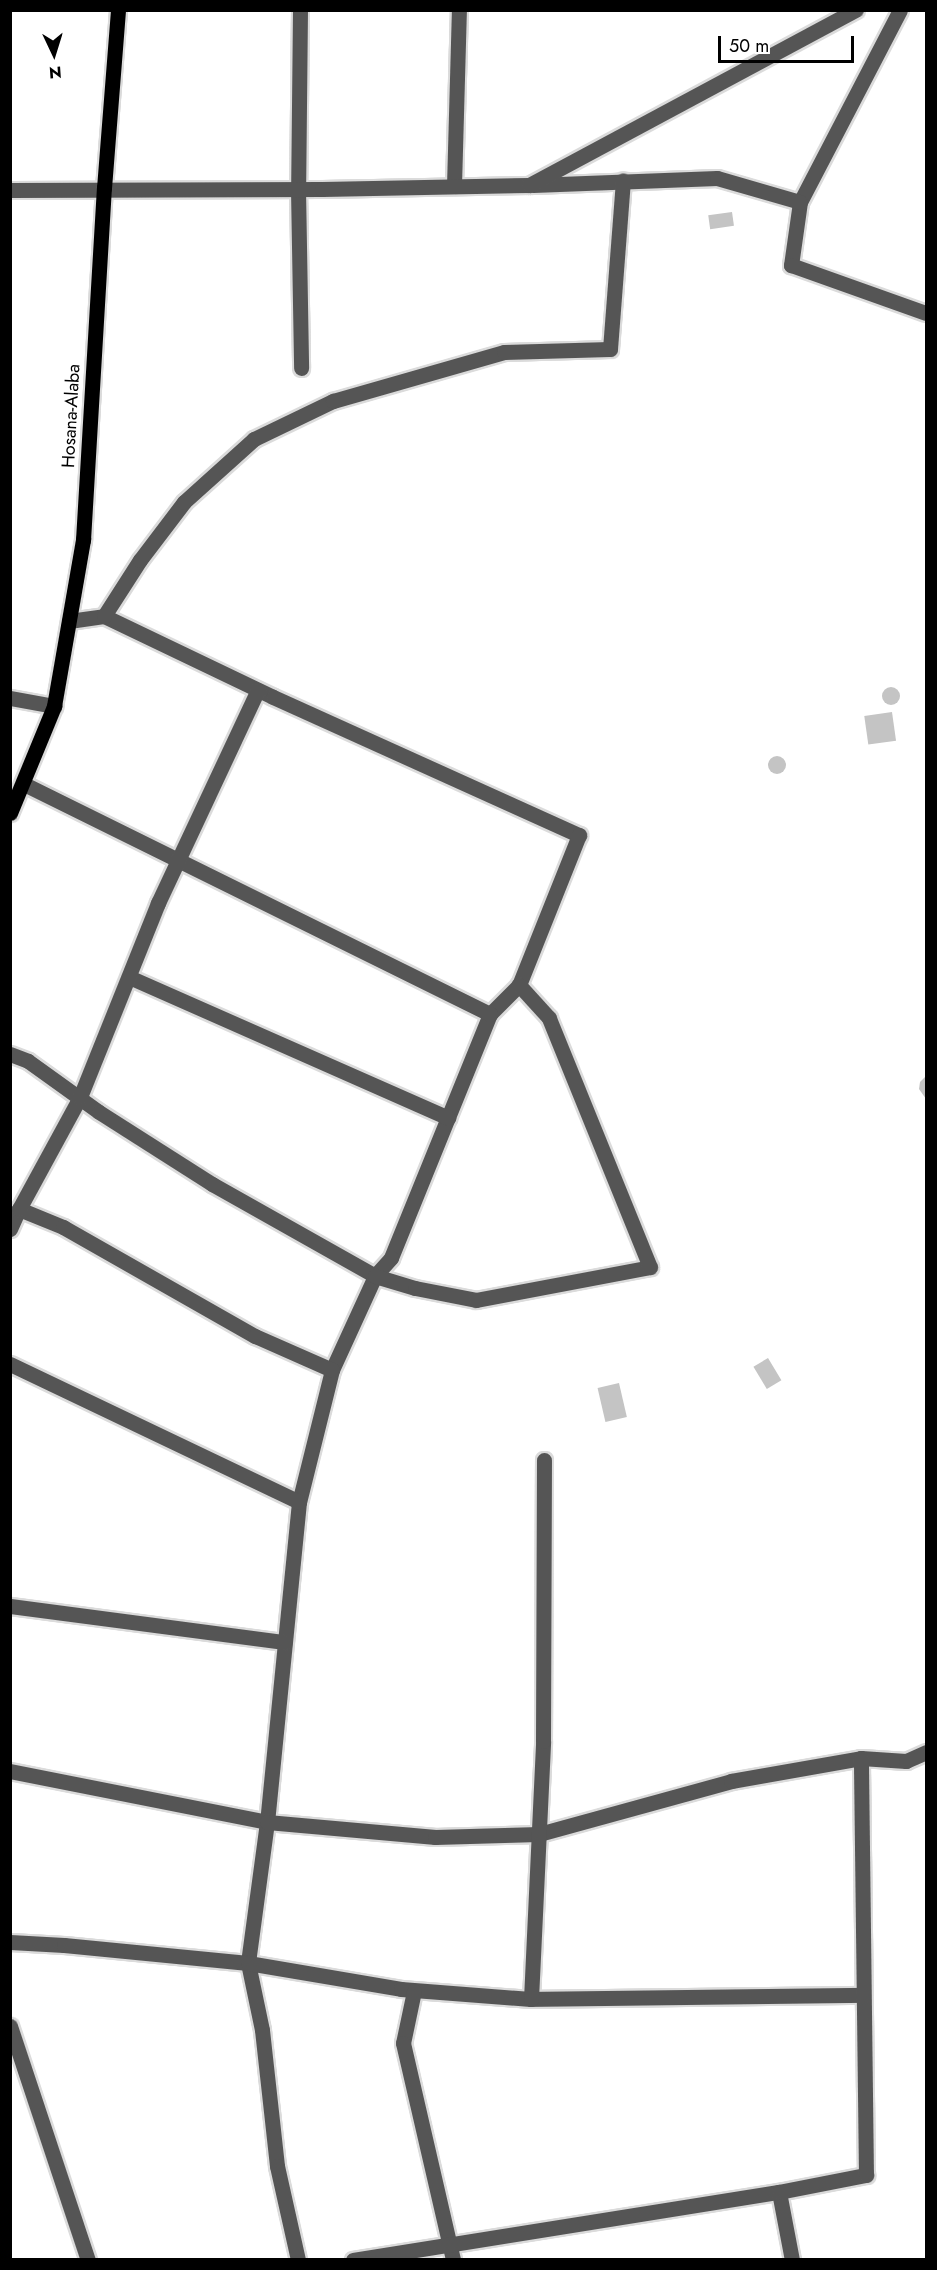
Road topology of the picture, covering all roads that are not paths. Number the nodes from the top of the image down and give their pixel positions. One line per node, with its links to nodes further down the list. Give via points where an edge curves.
1 (118, 10): 9 (main road, Hosana-Alaba)
2 (300, 10): 10 (street)
3 (459, 10): 8 (street)
4 (856, 10): 7 (street)
5 (900, 10): 12 (street)
6 (623, 181): 7 (street); 12 (street, via 717,178); 15 (street, via 610,349 504,352 333,401 254,439 184,502)
7 (529, 185): 8 (street)
8 (454, 186): 10 (street)
9 (104, 188): 10 (street); 11 (street); 16 (main road, Hosana-Alaba, via 83,540)
10 (298, 189): 14 (street)
11 (10, 190)
12 (800, 202): 13 (street, via 791,265)
13 (927, 313)
14 (301, 368)
15 (104, 616): 16 (street); 17 (street)
16 (69, 621): 19 (main road, Hosana-Alaba)
17 (258, 690): 22 (street); 24 (street, via 579,835)
18 (10, 698): 19 (street)
19 (54, 706): 20 (main road, Hosana-Alaba)
20 (24, 784): 21 (main road, Hosana-Alaba); 22 (street)
21 (10, 813)
22 (178, 861): 23 (street); 25 (street)
23 (129, 976): 27 (street); 28 (street)
24 (519, 986): 25 (street); 31 (street, via 549,1018 650,1267 476,1300)
25 (490, 1014): 28 (street)
26 (10, 1054): 27 (street, via 28,1061)
27 (80, 1097): 29 (street); 31 (street, via 212,1184)
28 (448, 1118): 31 (street, via 392,1258)
29 (18, 1209): 30 (street); 33 (street, via 63,1227 255,1336)
30 (10, 1229)
31 (375, 1276): 33 (street)
32 (10, 1364): 35 (street)
33 (332, 1370): 35 (street)
34 (544, 1460): 42 (street)
35 (299, 1502): 37 (street)
36 (10, 1606): 37 (street)
37 (285, 1642): 41 (street)
38 (927, 1752): 39 (street, via 906,1761)
39 (861, 1758): 42 (street, via 731,1781); 46 (street)
40 (10, 1771): 41 (street)
41 (267, 1822): 42 (street, via 435,1837); 44 (street)
42 (539, 1834): 47 (street)
43 (10, 1942): 44 (street)
44 (248, 1963): 45 (street); 52 (street, via 262,2030 277,2166)
45 (414, 1990): 47 (street); 50 (street, via 403,2043)
46 (862, 1995): 47 (street); 49 (street, via 866,2175)
47 (531, 1999)
48 (10, 2026): 51 (street)
49 (779, 2192): 50 (street); 54 (street)
50 (451, 2252): 53 (street)
51 (88, 2259)
52 (297, 2259)
53 (354, 2259)
54 (792, 2259)

